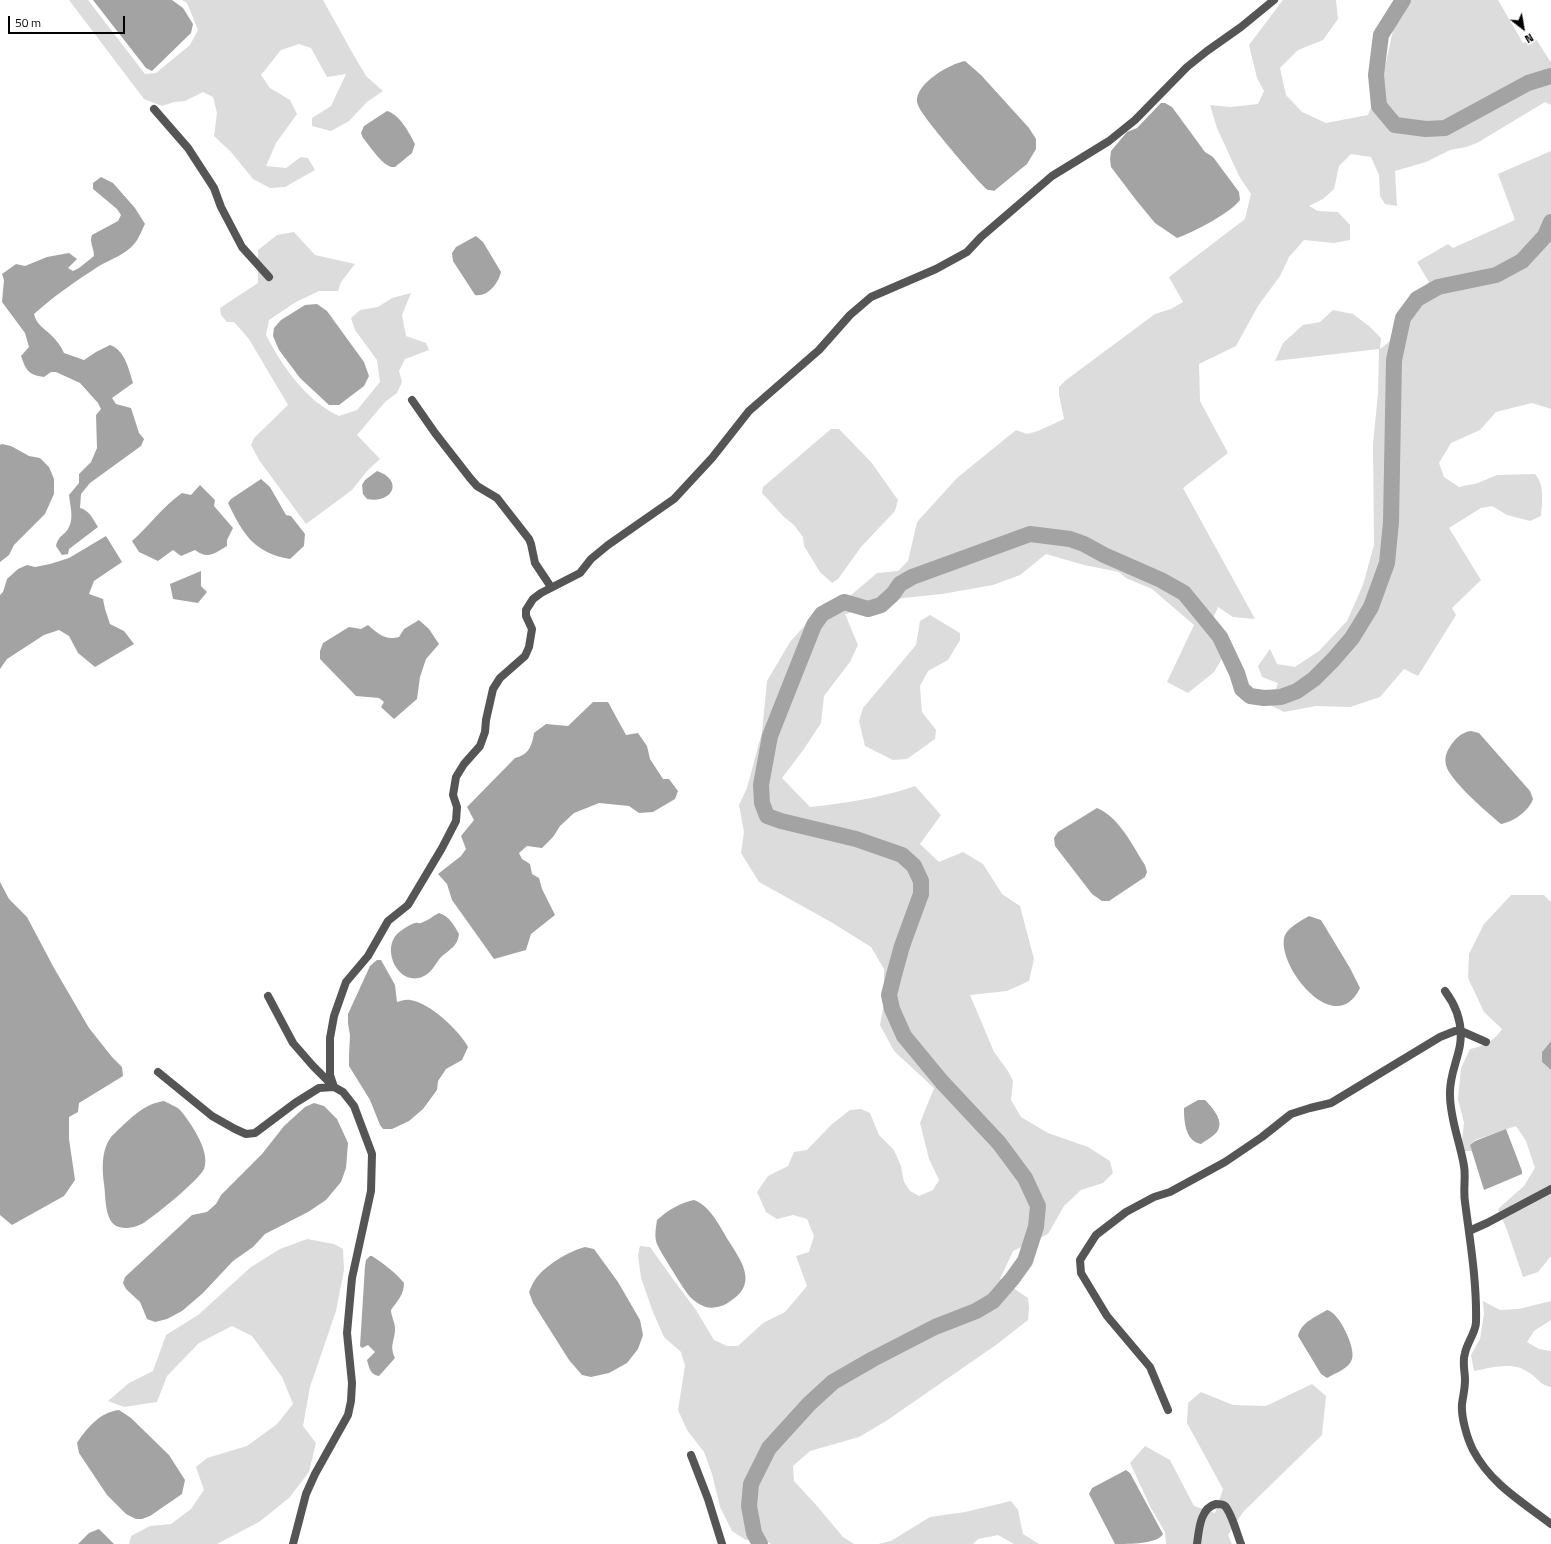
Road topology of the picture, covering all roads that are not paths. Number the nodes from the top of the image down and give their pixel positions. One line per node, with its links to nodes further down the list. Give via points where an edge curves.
1 (1274, 0): 5 (street, via 1187,67 1135,120 1109,141 1052,176 967,252 936,269 871,297 850,315 819,350 749,411 712,458 674,499 608,545 580,573)
2 (154, 109): 3 (street, via 188,148 214,188 242,247)
3 (269, 277)
4 (412, 400): 5 (street, via 470,478 477,486 497,498 529,539 535,563)
5 (551, 587): 11 (street, via 533,599 526,610 532,629 529,647 525,656 500,678 493,689 480,746 456,777 453,795 457,807 456,821 442,848 408,905 388,921 368,956 346,982 334,1016 330,1038 330,1076)
6 (1446, 991): 8 (street, via 1456,1008)
7 (268, 996): 11 (street, via 293,1043)
8 (1461, 1031): 9 (street); 13 (street, via 1449,1094 1464,1167 1464,1200); 14 (street, via 1440,1037 1331,1103 1291,1114 1225,1162 1126,1212 1096,1235 1080,1260 1081,1273 1111,1321 1150,1366)
9 (1486, 1042)
10 (158, 1072): 11 (street, via 212,1116 246,1134 255,1133 319,1088)
11 (334, 1087): 17 (street, via 343,1092 354,1106 372,1154 371,1191 352,1278 347,1334 352,1383 348,1415 306,1494)
12 (1551, 1189): 13 (street)
13 (1469, 1230): 16 (street, via 1476,1325 1464,1354 1463,1419 1472,1449 1488,1474)
14 (1168, 1410)
15 (691, 1455): 18 (street)
16 (1551, 1524)
17 (292, 1544)
18 (722, 1544)
19 (1197, 1544): 20 (street, via 1200,1524 1208,1508 1220,1504 1225,1506 1230,1515)
20 (1241, 1544)

